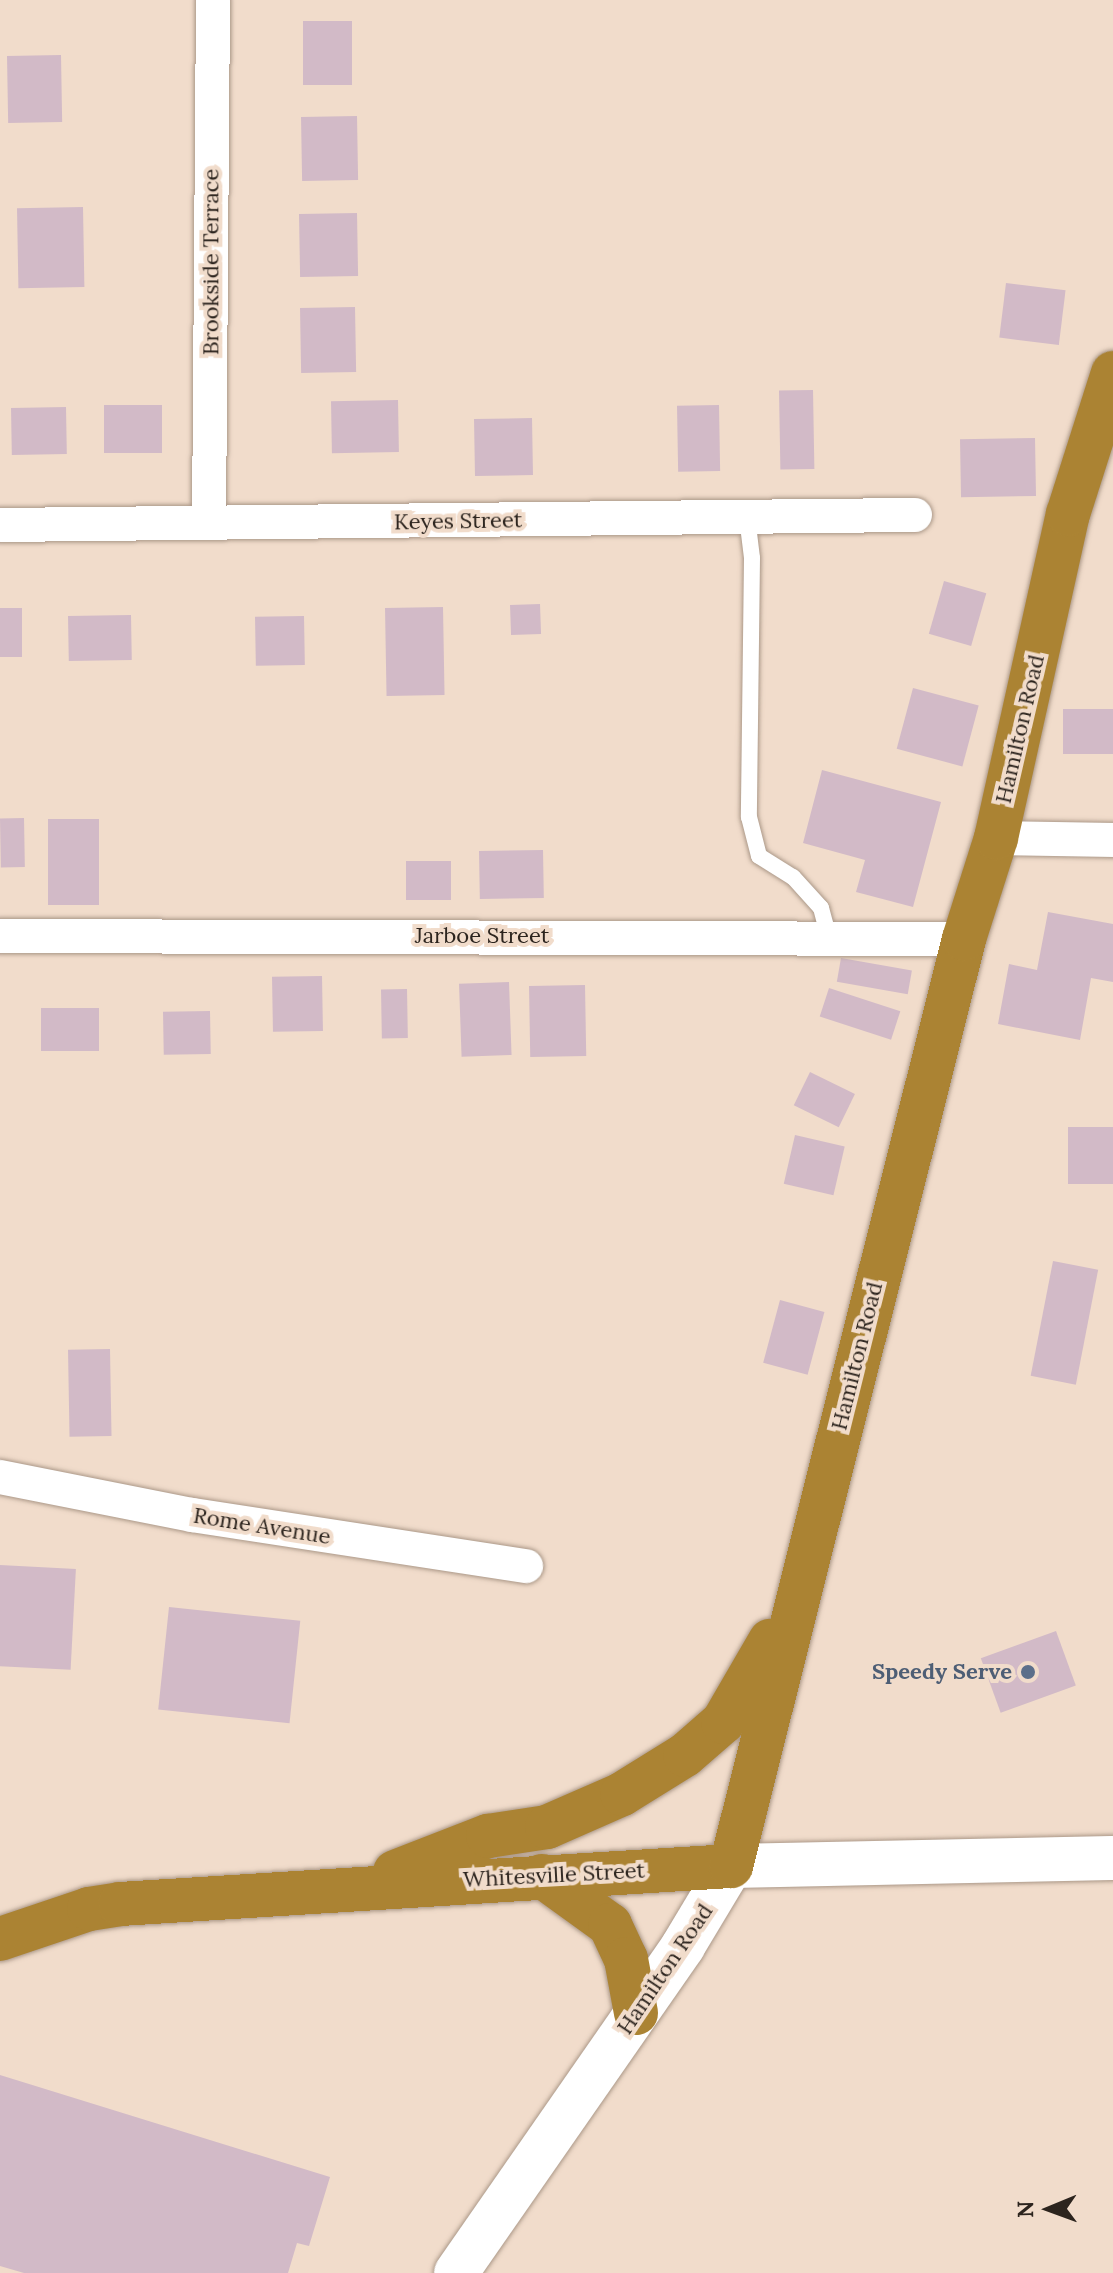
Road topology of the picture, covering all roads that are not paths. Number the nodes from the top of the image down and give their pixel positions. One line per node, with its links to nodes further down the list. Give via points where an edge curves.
1 (213, 0): 5 (street, Brookside Terrace)
2 (1113, 373): 7 (highway, Hamilton Road, via 1068,514)
3 (915, 515): 4 (street, Keyes Street)
4 (747, 517): 5 (street, Keyes Street); 10 (lane, via 752,558 749,817 759,856 793,877 821,908)
5 (209, 523): 6 (street, Keyes Street)
6 (0, 525)
7 (996, 838): 8 (street); 11 (highway, Hamilton Road)
8 (1113, 840)
9 (0, 936): 10 (street, Jarboe Street)
10 (829, 938): 11 (street, Jarboe Street)
11 (964, 939): 14 (highway, Hamilton Road)
12 (0, 1477): 13 (street, Rome Avenue, via 192,1515)
13 (526, 1566)
14 (800, 1578): 16 (highway, Hamilton Road); 18 (highway, via 731,1710 685,1755 622,1794 547,1827 488,1836)
15 (1113, 1858): 16 (street, Whitesville Street)
16 (731, 1866): 17 (highway, Whitesville Street); 20 (street, Hamilton Road)
17 (542, 1876): 18 (highway, Whitesville Street); 20 (highway, via 610,1925 626,1959)
18 (353, 1888): 19 (highway, Whitesville Street, via 105,1907)
19 (0, 1939)
20 (636, 2013): 21 (street, Hamilton Road)
21 (456, 2273)

